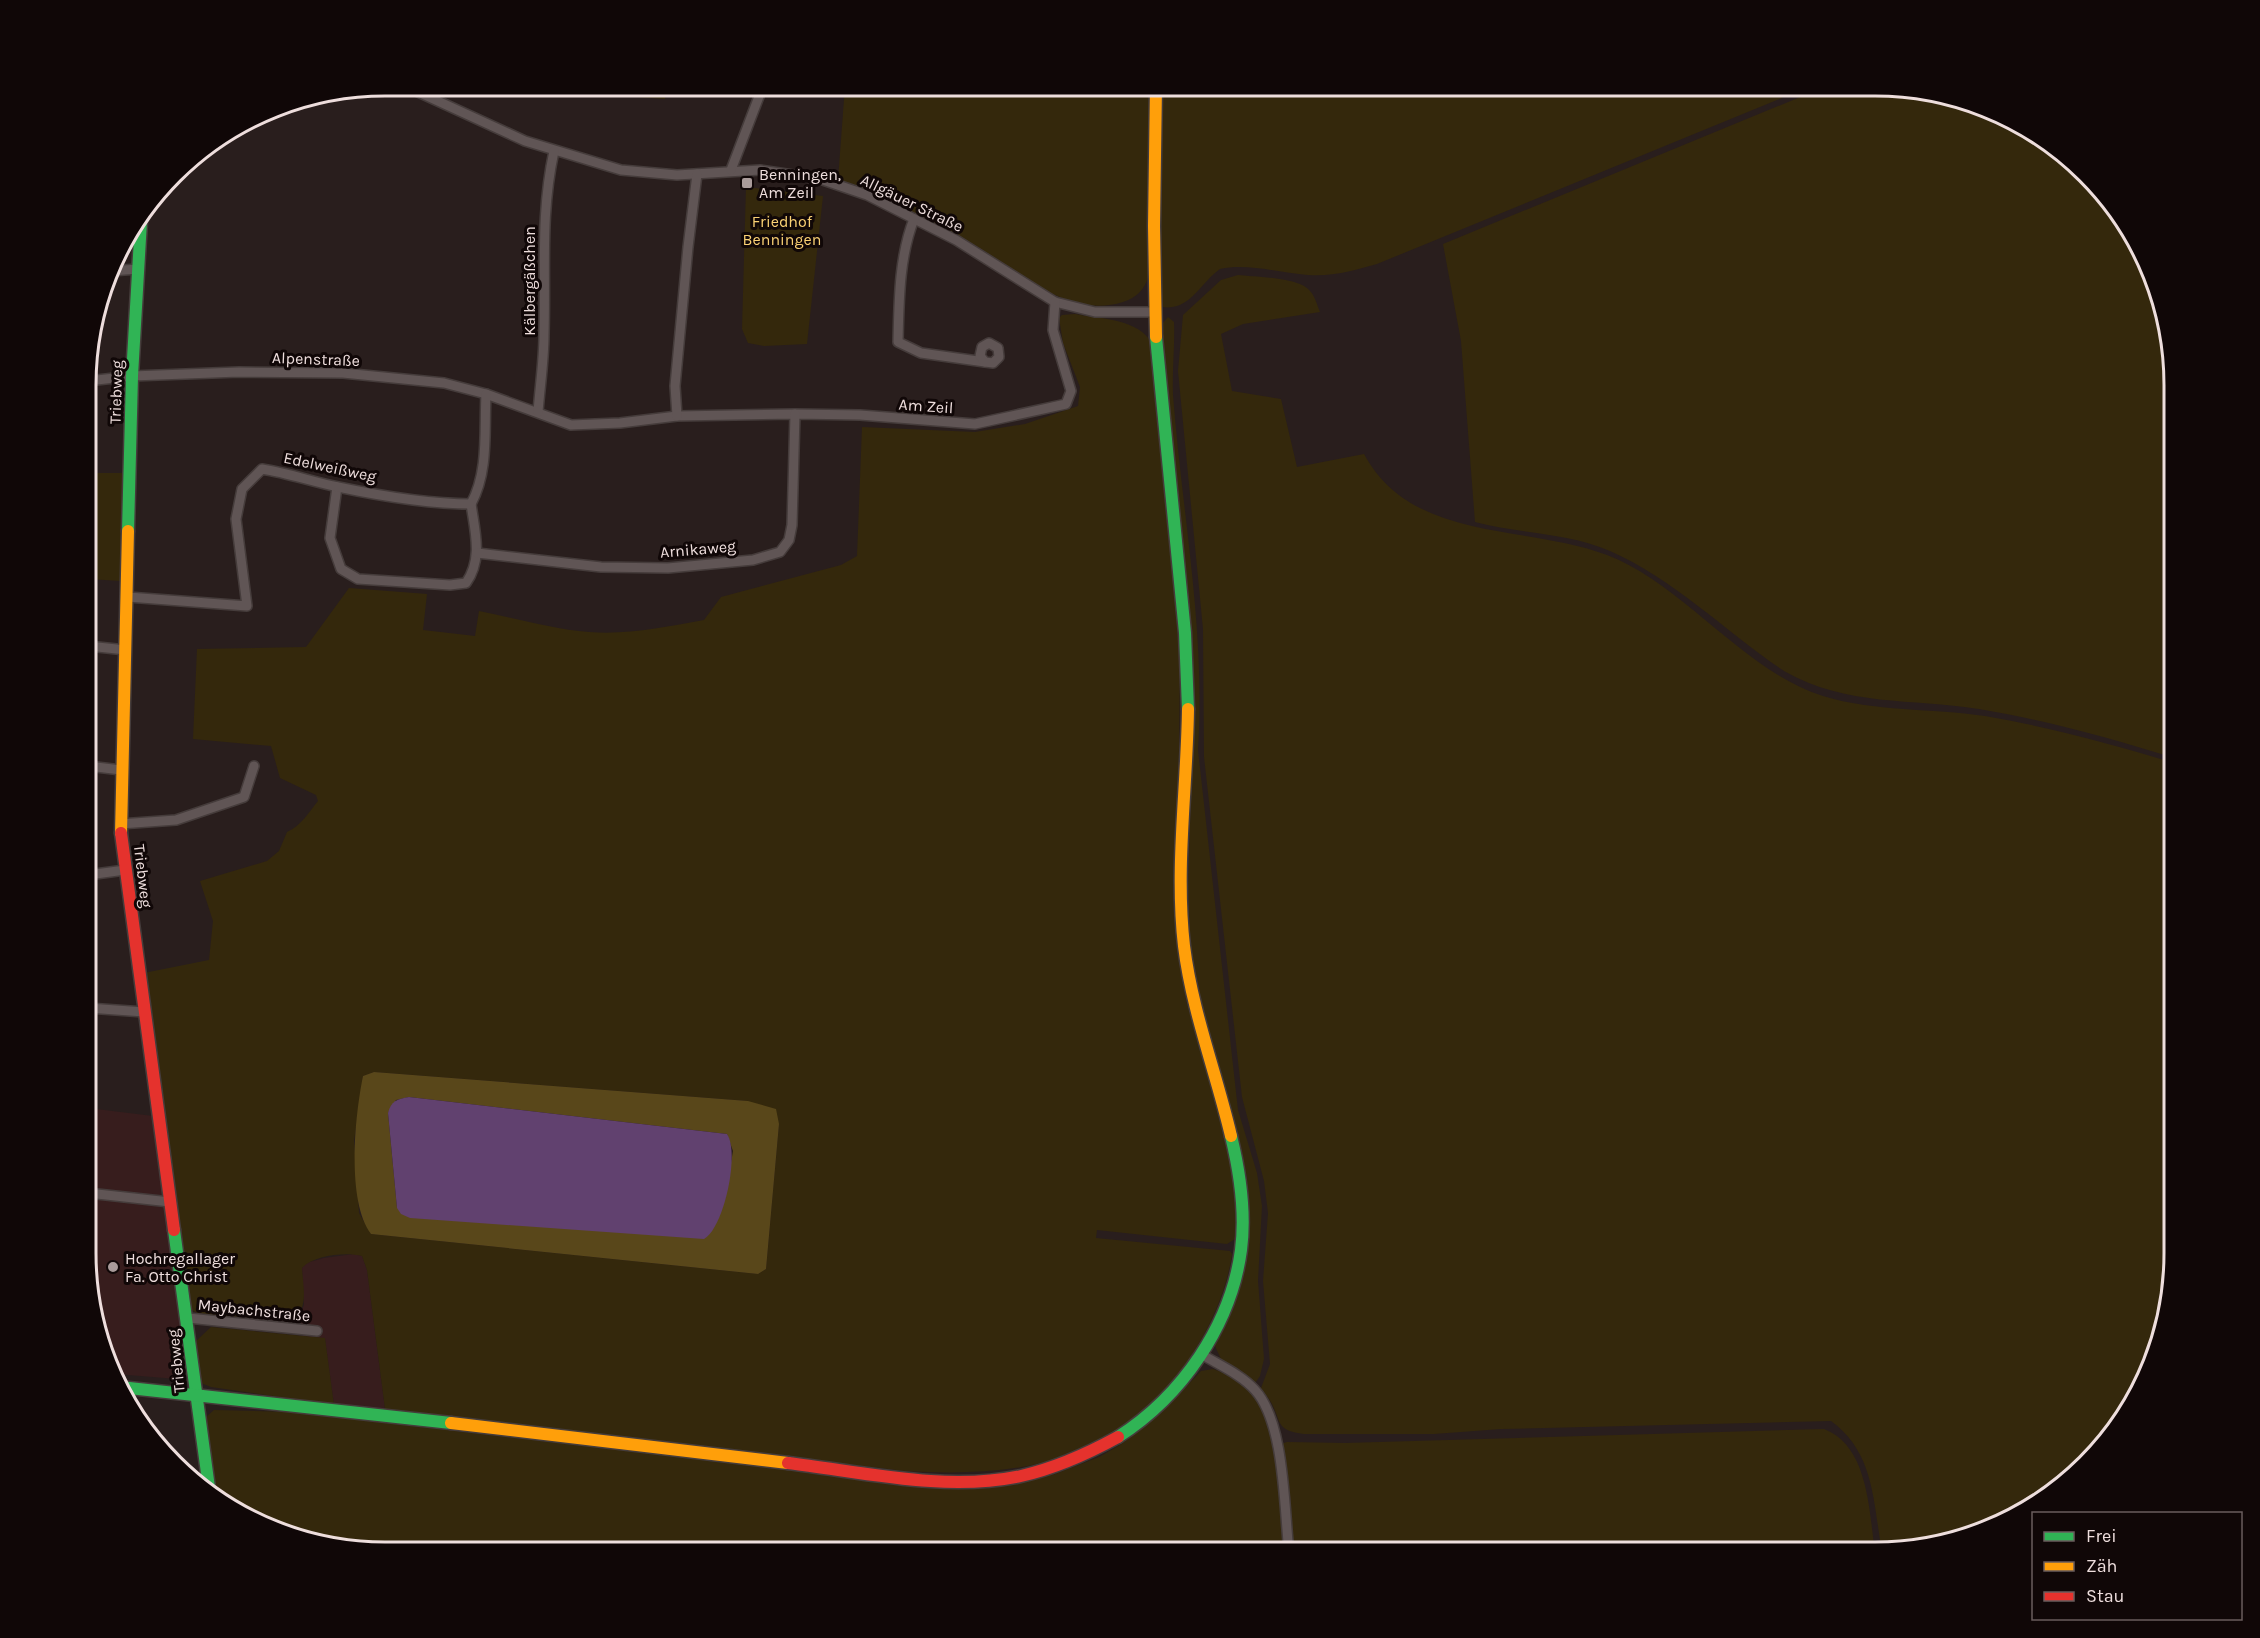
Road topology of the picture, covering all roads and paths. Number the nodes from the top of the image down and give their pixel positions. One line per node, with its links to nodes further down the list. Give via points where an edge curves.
1 (426, 96): 4 (street, Allgäuer Straße)
2 (759, 96): 5 (street)
3 (1156, 96): 12 (street)
4 (554, 152): 6 (street, Allgäuer Straße, via 639,173); 17 (street, Kälbergäßchen, via 543,236 544,336)
5 (731, 170): 6 (street, Allgäuer Straße); 7 (street, Allgäuer Straße, via 775,171 820,179 867,195)
6 (698, 174): 19 (street, via 675,386)
7 (914, 219): 11 (street, Allgäuer Straße, via 971,249); 13 (street, via 907,236 898,342 921,353)
8 (140, 233): 9 (street, Triebweg)
9 (138, 269): 10 (street); 14 (street, Triebweg)
10 (120, 270)
11 (1055, 302): 12 (street, Allgäuer Straße, via 1095,312); 18 (street, Am Zeil, via 1053,330 1071,391 1066,404 975,424 860,414)
12 (1155, 312): 38 (street, via 1186,666 1184,945 1193,1005 1233,1132 1243,1192 1238,1270)
13 (985, 362)
14 (132, 376): 15 (street, Alpenstraße); 16 (street, Alpenstraße, via 344,373 444,383); 23 (street, Triebweg)
15 (96, 380)
16 (486, 394): 17 (street, Alpenstraße); 21 (street, via 483,472)
17 (538, 412): 19 (street, Am Zeil, via 571,425)
18 (795, 414): 19 (street, Am Zeil); 22 (street, Arnikaweg, via 792,525 789,540 780,552 753,560 668,568 601,567)
19 (677, 416)
20 (337, 487): 21 (street, Edelweißweg); 22 (street, via 330,538 341,569 358,579 466,583 474,572); 23 (street, Edelweißweg, via 262,469 243,489 236,519 247,606)
21 (471, 504): 22 (street)
22 (477, 553)
23 (128, 597): 25 (street, Triebweg)
24 (96, 647): 25 (street)
25 (126, 650): 28 (street, Triebweg)
26 (254, 766): 29 (street, via 244,797 176,820)
27 (96, 767): 28 (street)
28 (121, 770): 29 (street, Triebweg)
29 (120, 824): 30 (street, Triebweg)
30 (125, 870): 31 (street); 33 (street, Triebweg)
31 (96, 874)
32 (96, 1009): 33 (street)
33 (144, 1012): 35 (street, Triebweg)
34 (96, 1193): 35 (street)
35 (170, 1202): 36 (street, Triebweg)
36 (188, 1318): 37 (street, Maybachstraße); 40 (street, Triebweg)
37 (317, 1331)
38 (1201, 1354): 40 (street, via 1168,1398 1108,1445 1046,1470 981,1480 932,1480); 42 (street, via 1239,1378 1264,1401 1277,1438)
39 (130, 1388): 40 (street)
40 (196, 1396): 41 (street, Triebweg)
41 (208, 1481)
42 (1288, 1542)

